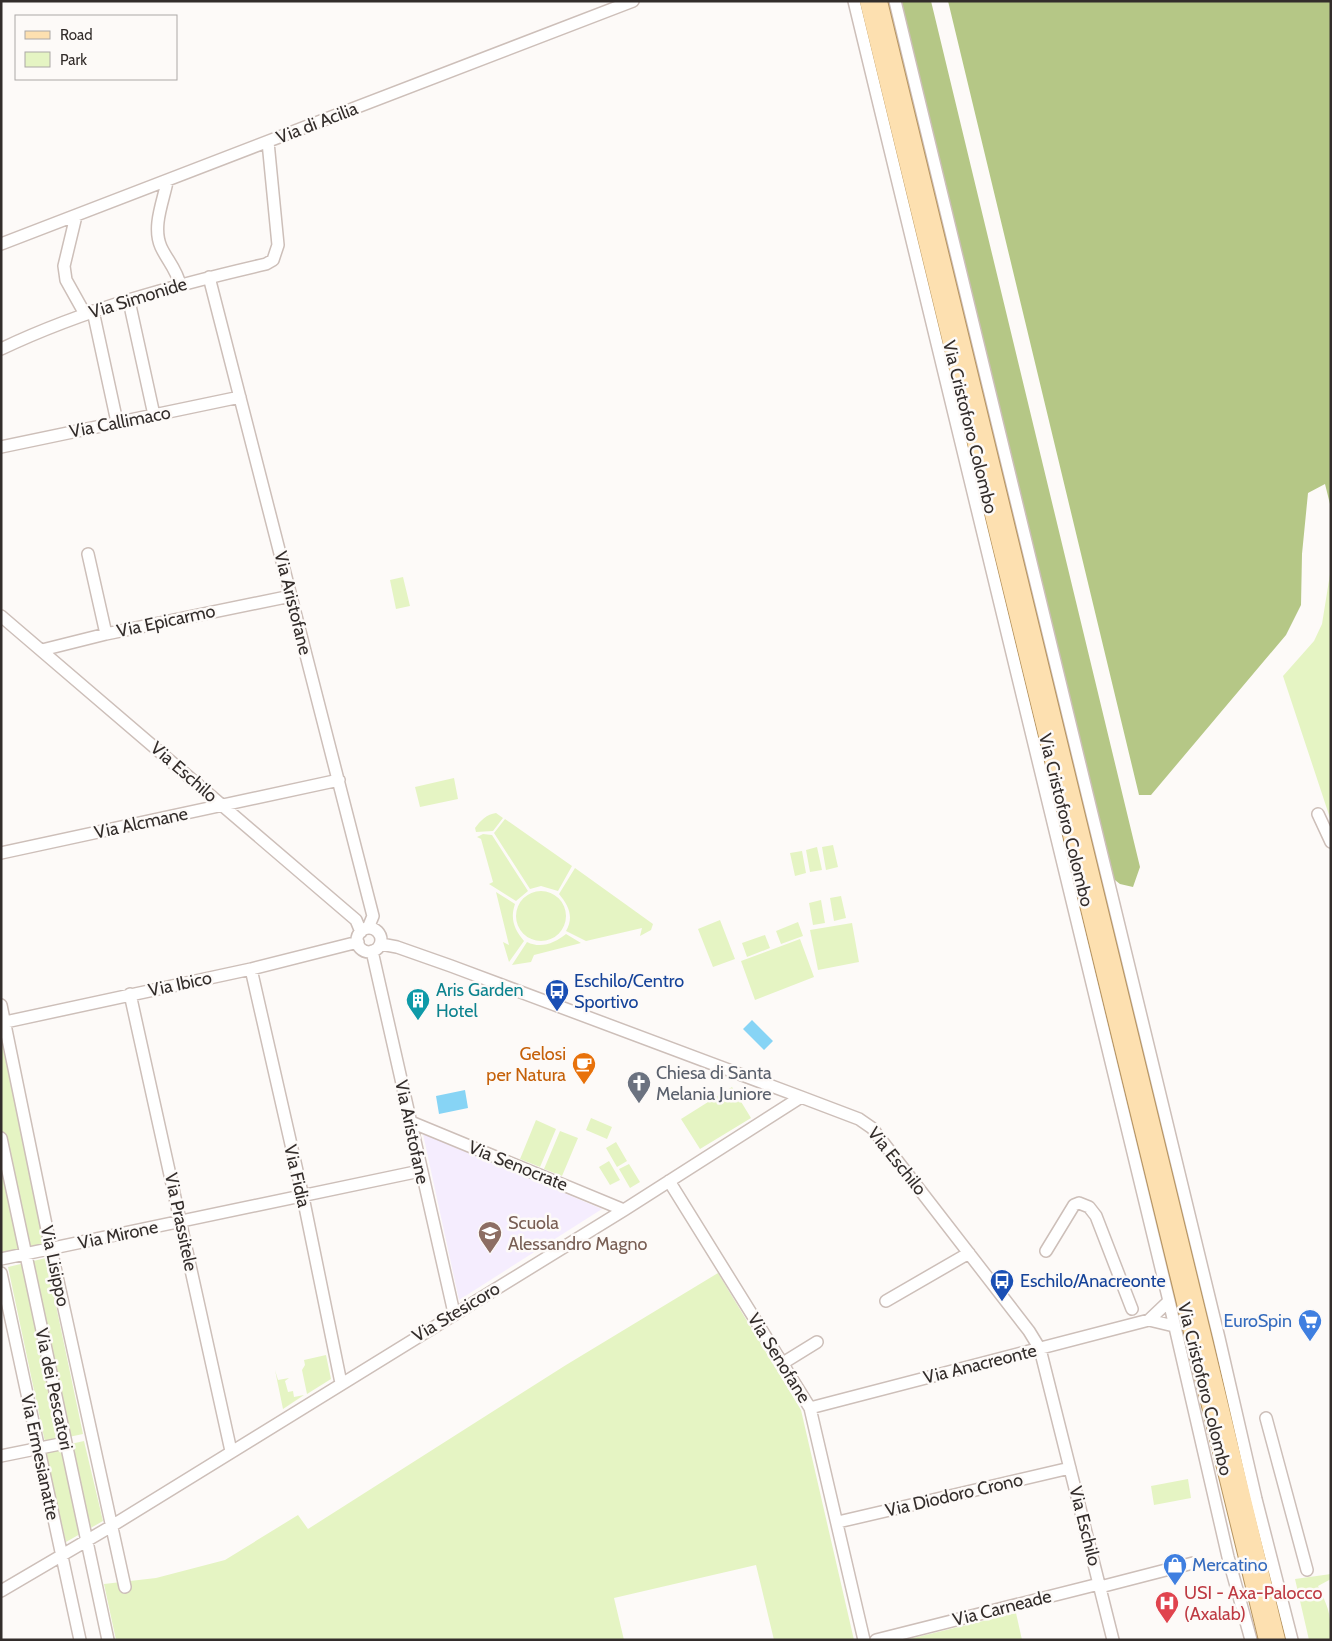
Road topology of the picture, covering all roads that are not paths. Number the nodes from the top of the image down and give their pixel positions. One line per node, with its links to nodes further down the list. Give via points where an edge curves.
1 (633, 1): 8 (street, Via di Acilia)
2 (854, 1): 52 (street, Via Cristoforo Colombo)
3 (866, 1): 70 (main road, Via Cristoforo Colombo)
4 (880, 1): 7 (main road, Via Cristoforo Colombo)
5 (895, 1): 6 (street, Via Cristoforo Colombo)
6 (921, 115): 7 (street); 68 (street, Via Cristoforo Colombo)
7 (912, 130): 70 (main road, Via Cristoforo Colombo)
8 (268, 142): 9 (street, Via di Acilia); 12 (street, Via Simonide, via 278,246 276,254 266,264)
9 (167, 182): 10 (street, Via di Acilia); 13 (street, via 157,235)
10 (76, 216): 11 (street, Via di Acilia); 15 (street, via 64,266 66,280)
11 (1, 244)
12 (208, 277): 13 (street, Via Simonide); 17 (street, Via Aristofane)
13 (180, 285): 14 (street, Via Simonide)
14 (129, 301): 15 (street, Via Simonide); 18 (street)
15 (89, 312): 16 (street, Via Simonide); 19 (street)
16 (1, 349)
17 (240, 397): 18 (street, Via Callimaco); 22 (street, Via Aristofane)
18 (154, 415): 19 (street, Via Callimaco)
19 (117, 422): 20 (street, Via Callimaco)
20 (1, 447)
21 (88, 554): 24 (street)
22 (291, 596): 24 (street, Via Epicarmo); 26 (street, Via Aristofane)
23 (1, 616): 25 (street, Via Eschilo)
24 (106, 634): 25 (street, Via Epicarmo)
25 (42, 650): 27 (street, Via Eschilo)
26 (339, 780): 27 (street, Via Alcmane); 31 (street, Via Aristofane, via 373,916)
27 (222, 805): 30 (street, Via Alcmane); 31 (street, Via Eschilo, via 356,920)
28 (1318, 814): 29 (street)
29 (1331, 842)
30 (1, 853)
31 (362, 934): 32 (street, Via Eschilo, via 363,950); 32 (street, Via Eschilo, via 377,931 381,938); 33 (street, Via Ibico)
32 (376, 947): 37 (street, Via Eschilo, via 397,947 451,966); 38 (street, Via Aristofane)
33 (250, 969): 34 (street, Via Ibico); 42 (street, Via Fidia)
34 (130, 994): 36 (street, Via Ibico); 44 (street, Via Prassitele)
35 (1, 1005): 36 (street, Via Lisippo)
36 (3, 1022): 45 (street, Via Lisippo)
37 (801, 1097): 41 (street, Via Stesicoro); 47 (street, Via Eschilo, via 870,1125)
38 (411, 1122): 40 (street, Via Aristofane); 43 (street, Via Senocrate)
39 (1, 1138): 48 (street, Via dei Pescatori)
40 (420, 1171): 42 (street, Via Mirone); 54 (street, Via Aristofane)
41 (669, 1181): 43 (street, Via Stesicoro); 59 (street, Via Senofane)
42 (302, 1197): 44 (street, Via Mirone); 60 (street, Via Fidia)
43 (624, 1210): 54 (street, Via Stesicoro)
44 (181, 1222): 45 (street, Via Mirone); 65 (street, Via Prassitele)
45 (51, 1249): 48 (street, Via Mirone); 71 (street, Via Lisippo)
46 (1046, 1252): 53 (street, via 1074,1205 1079,1203 1089,1207 1104,1232)
47 (969, 1253): 51 (street); 58 (street, Via Eschilo)
48 (27, 1254): 49 (street, Via Mirone); 63 (street, Via dei Pescatori)
49 (1, 1259)
50 (1, 1273): 64 (street, Via Ermesianatte)
51 (886, 1301)
52 (1169, 1301): 55 (street, Via Anacreonte); 56 (street, Via Cristoforo Colombo)
53 (1132, 1309)
54 (454, 1313): 60 (street, Via Stesicoro)
55 (1149, 1320): 56 (street, Via Anacreonte); 58 (street, Via Anacreonte)
56 (1174, 1326): 74 (street, Via Cristoforo Colombo)
57 (817, 1342): 59 (street)
58 (1040, 1349): 61 (street, Via Anacreonte); 67 (street, Via Eschilo)
59 (783, 1364): 61 (street, Via Senofane)
60 (341, 1383): 65 (street, Via Stesicoro)
61 (810, 1408): 69 (street, Via Senofane)
62 (1266, 1418): 76 (street)
63 (65, 1443): 64 (street); 72 (street, Via dei Pescatori)
64 (38, 1448): 66 (street); 73 (street, Via Ermesianatte)
65 (231, 1450): 71 (street, Via Stesicoro)
66 (1, 1456)
67 (1070, 1468): 69 (street, Via Diodoro Crono); 77 (street, Via Eschilo)
68 (1256, 1499): 70 (street); 88 (street, Via Cristoforo Colombo)
69 (838, 1522): 82 (street, Via Senofane)
70 (1243, 1524): 74 (street); 86 (main road, Via Cristoforo Colombo); 87 (main road, Via Cristoforo Colombo)
71 (110, 1527): 72 (street, Via Stesicoro); 78 (street)
72 (87, 1540): 73 (street, Via Stesicoro); 81 (street, Via dei Pescatori)
73 (62, 1556): 79 (street, Via Stesicoro); 80 (street, Via Ermesianatte)
74 (1228, 1557): 85 (street, Via Cristoforo Colombo)
75 (1193, 1564): 77 (street, Via Carneade)
76 (1307, 1570)
77 (1100, 1586): 83 (street, Via Carneade); 84 (street, Via Eschilo)
78 (125, 1587)
79 (1, 1591)
80 (80, 1640)
81 (108, 1640)
82 (864, 1640)
83 (876, 1640)
84 (1113, 1640)
85 (1251, 1640)
86 (1266, 1640)
87 (1278, 1640)
88 (1292, 1640)

